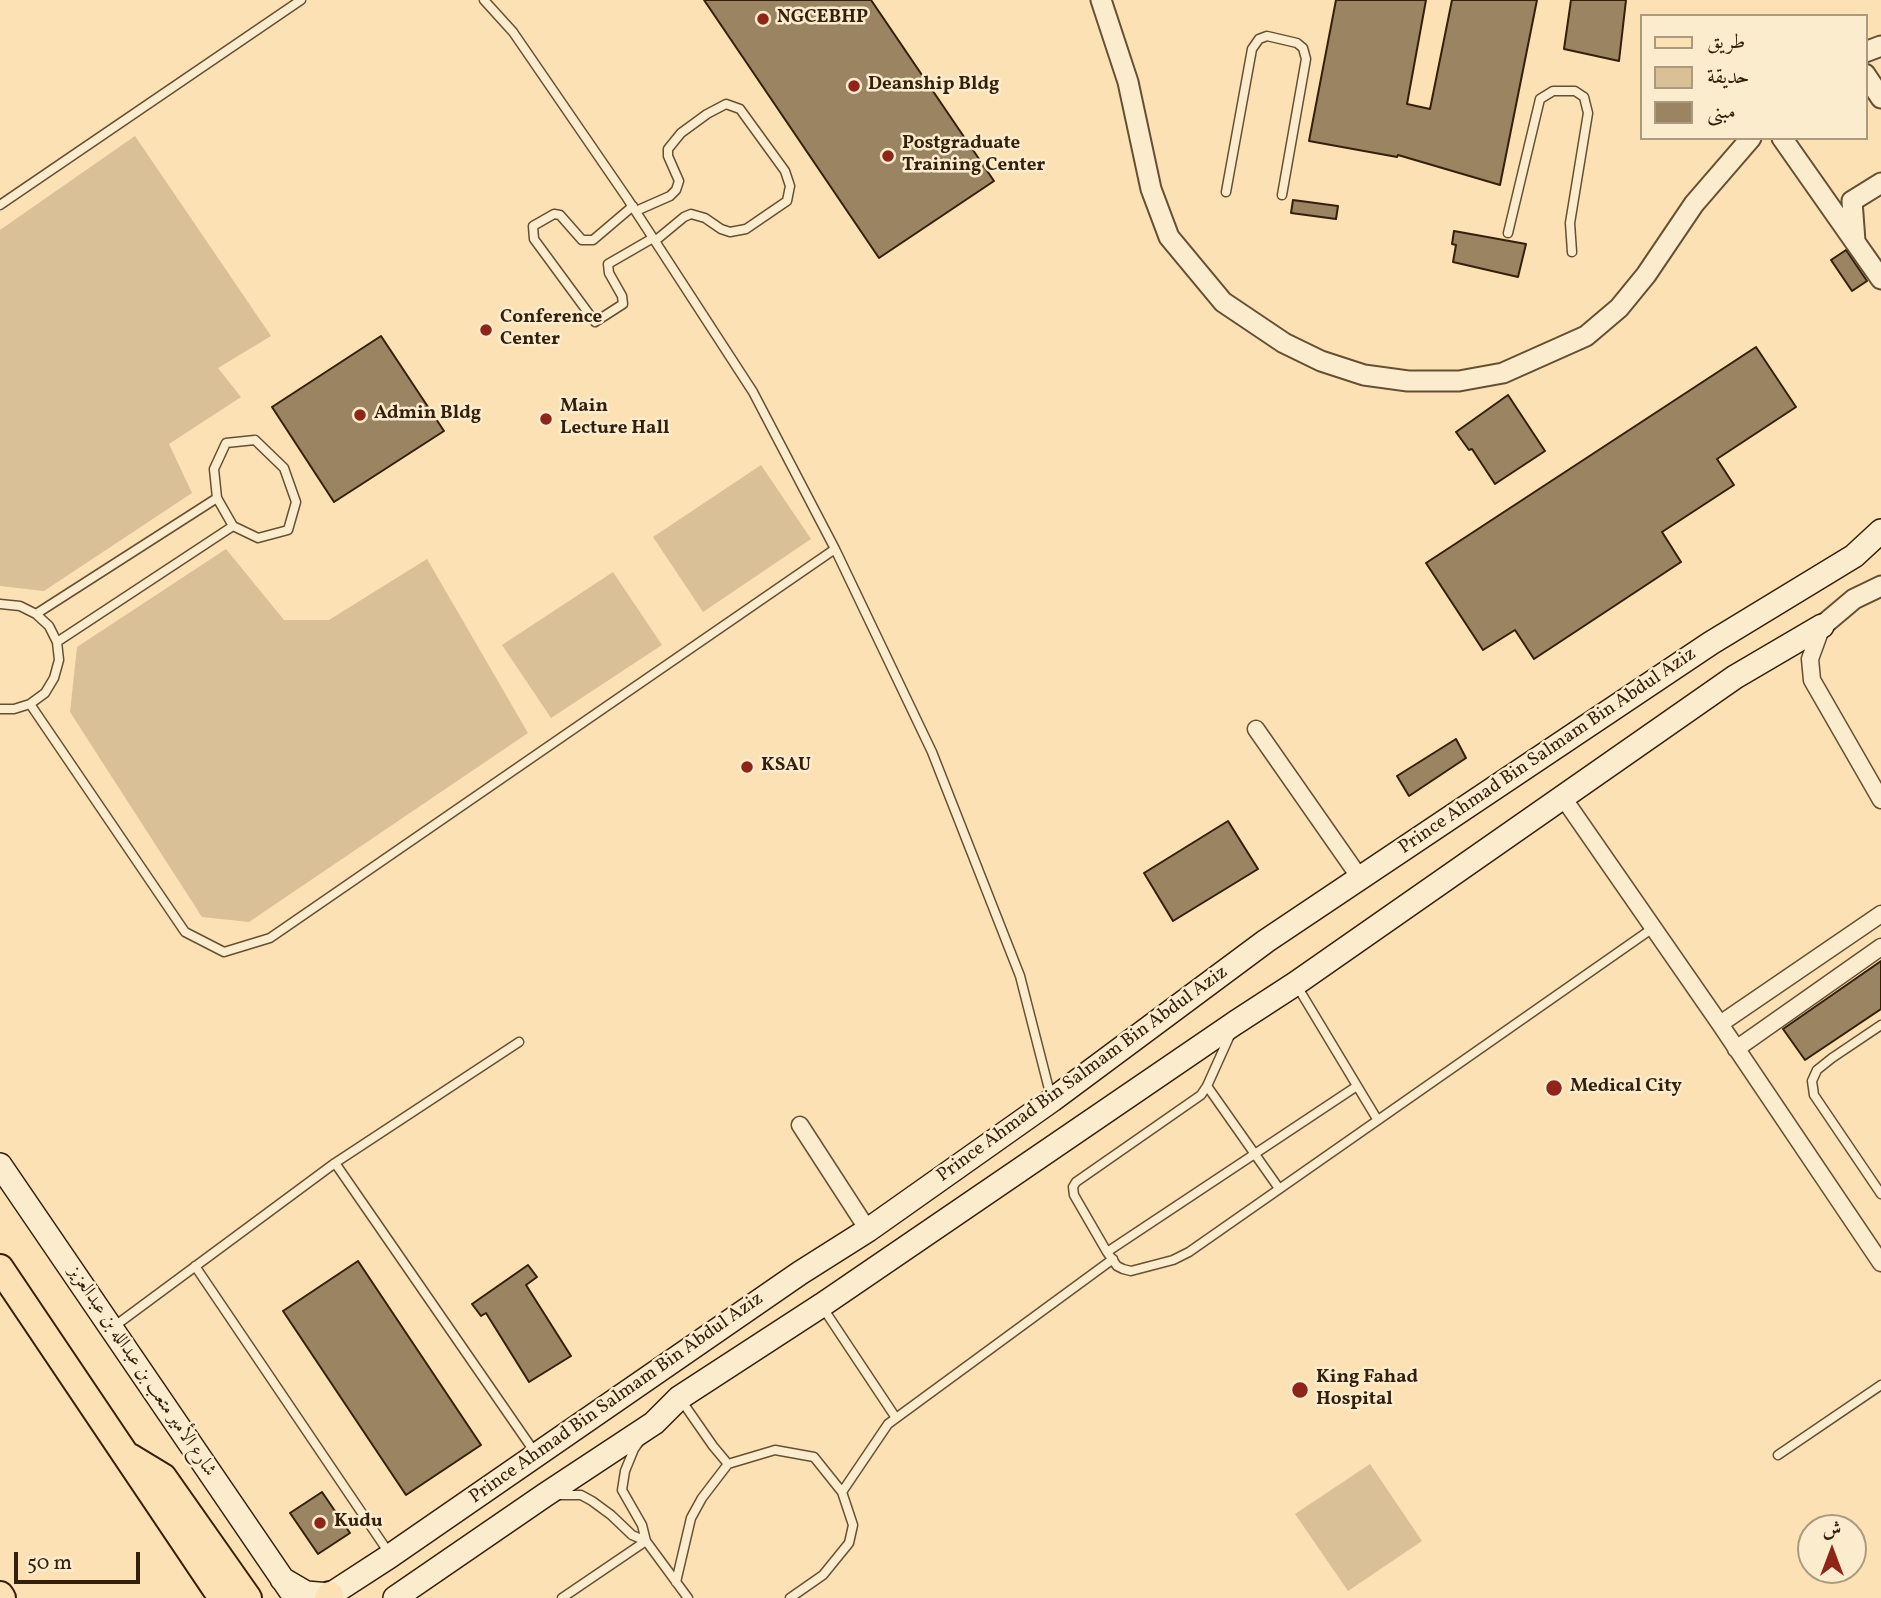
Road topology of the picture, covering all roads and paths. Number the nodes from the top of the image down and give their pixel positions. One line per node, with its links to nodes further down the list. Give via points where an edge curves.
1 (301, 0): 11 (lane)
2 (484, 0): 12 (lane, via 513,33)
3 (1101, 0): 6 (street, via 1128,82 1151,189 1169,237 1223,302 1284,343 1364,375 1408,381 1470,379 1503,373 1586,336 1619,308 1694,204)
4 (1867, 77): 5 (street)
5 (1881, 98)
6 (1749, 140)
7 (1783, 140): 15 (street)
8 (1881, 183): 15 (street, via 1852,201)
9 (1226, 192): 10 (lane, via 1252,49 1267,36 1297,43 1306,59)
10 (1282, 195)
11 (0, 205)
12 (634, 208): 14 (lane); 14 (lane, via 593,240 582,240 554,214 533,226 534,239 595,322 623,304 608,264); 14 (lane, via 676,190 679,181 668,149 681,133 726,104 740,109 785,172 790,186 787,201 746,229 730,232 691,214)
13 (1508, 233): 16 (lane, via 1540,99 1553,90 1575,91 1584,97 1588,113 1570,223)
14 (654, 239): 22 (lane, via 753,391)
15 (1855, 242): 17 (street); 18 (street)
16 (1572, 252)
17 (1881, 258)
18 (1881, 279)
19 (216, 498): 20 (lane); 20 (lane, via 214,469 226,443 255,440 284,468 296,502 288,530 258,538); 25 (lane)
20 (233, 526): 27 (lane)
21 (1881, 531): 33 (main road, Prince Ahmad Bin Salmam Bin Abdul Aziz, via 1854,556 1711,643)
22 (835, 549): 28 (lane, via 270,938 224,952 185,932); 45 (lane, via 932,752 1020,976)
23 (1881, 586): 26 (street, via 1854,599)
24 (0, 604): 25 (lane)
25 (36, 614): 27 (lane)
26 (1822, 626): 31 (main road, Prince Ahmad Bin Salmam Bin Abdul Aziz, via 1735,677); 32 (street, via 1810,659 1812,680)
27 (57, 642): 28 (lane, via 54,678)
28 (30, 704): 29 (lane)
29 (0, 709)
30 (1256, 729): 33 (street)
31 (1564, 799): 35 (street); 37 (main road, Prince Ahmad Bin Salmam Bin Abdul Aziz)
32 (1881, 800)
33 (1360, 878): 45 (main road, Prince Ahmad Bin Salmam Bin Abdul Aziz, via 1266,941)
34 (1881, 914): 39 (street)
35 (1653, 928): 39 (street); 46 (lane)
36 (1881, 947): 42 (street)
37 (1295, 984): 38 (main road, Prince Ahmad Bin Salmam Bin Abdul Aziz); 44 (lane)
38 (1235, 1023): 43 (lane); 59 (main road, Prince Ahmad Bin Salmam Bin Abdul Aziz)
39 (1720, 1024): 42 (street)
40 (1881, 1025): 52 (lane, via 1817,1070 1812,1081 1814,1095)
41 (519, 1042): 49 (lane)
42 (1736, 1049): 55 (street)
43 (1207, 1086): 48 (lane); 54 (lane, via 1201,1095 1073,1187 1073,1195)
44 (1357, 1086): 46 (lane); 48 (lane)
45 (1052, 1100): 53 (main road, Prince Ahmad Bin Salmam Bin Abdul Aziz)
46 (1377, 1119): 51 (lane)
47 (800, 1125): 53 (street)
48 (1255, 1154): 51 (lane); 54 (lane)
49 (335, 1163): 56 (lane); 66 (lane)
50 (0, 1165): 60 (main road, شارع الأمير متعب بن عبدالله بن عبدالعزيز)
51 (1278, 1187): 54 (lane, via 1173,1260 1131,1270 1117,1266)
52 (1881, 1194)
53 (868, 1230): 58 (main road, Prince Ahmad Bin Salmam Bin Abdul Aziz)
54 (1110, 1256): 63 (lane)
55 (1881, 1263)
56 (195, 1266): 60 (lane); 72 (lane)
57 (0, 1268): 65 (main road)
58 (800, 1273): 59 (main road); 66 (main road, Prince Ahmad Bin Salmam Bin Abdul Aziz)
59 (822, 1305): 62 (main road, Prince Ahmad Bin Salmam Bin Abdul Aziz); 63 (lane)
60 (111, 1329): 73 (main road, شارع الأمير متعب بن عبدالله بن عبدالعزيز)
61 (1881, 1385): 67 (lane)
62 (679, 1398): 64 (main road, Prince Ahmad Bin Salmam Bin Abdul Aziz); 68 (lane)
63 (896, 1418): 69 (lane)
64 (654, 1423): 70 (main road, Prince Ahmad Bin Salmam Bin Abdul Aziz); 71 (lane, via 634,1449 622,1490)
65 (123, 1453): 77 (main road); 78 (main road, via 163,1477)
66 (536, 1454): 72 (main road, Prince Ahmad Bin Salmam Bin Abdul Aziz)
67 (1778, 1455)
68 (728, 1464): 69 (lane, via 775,1450 814,1457); 74 (lane, via 691,1518)
69 (842, 1492): 82 (lane, via 853,1525 849,1543 823,1575)
70 (545, 1495): 71 (lane, via 581,1495); 76 (main road, Prince Ahmad Bin Salmam Bin Abdul Aziz)
71 (646, 1541): 74 (lane); 80 (lane)
72 (390, 1556): 75 (main road, Prince Ahmad Bin Salmam Bin Abdul Aziz)
73 (282, 1579): 75 (main road, Prince Ahmad Bin Salmam Bin Abdul Aziz, via 306,1593); 79 (main road, شارع الأمير متعب بن عبدالله بن عبدالعزيز)
74 (676, 1582): 81 (lane)
75 (329, 1596)
76 (400, 1596)
77 (222, 1598)
78 (248, 1598)
79 (296, 1598)
80 (562, 1598)
81 (688, 1598)
82 (790, 1598)

